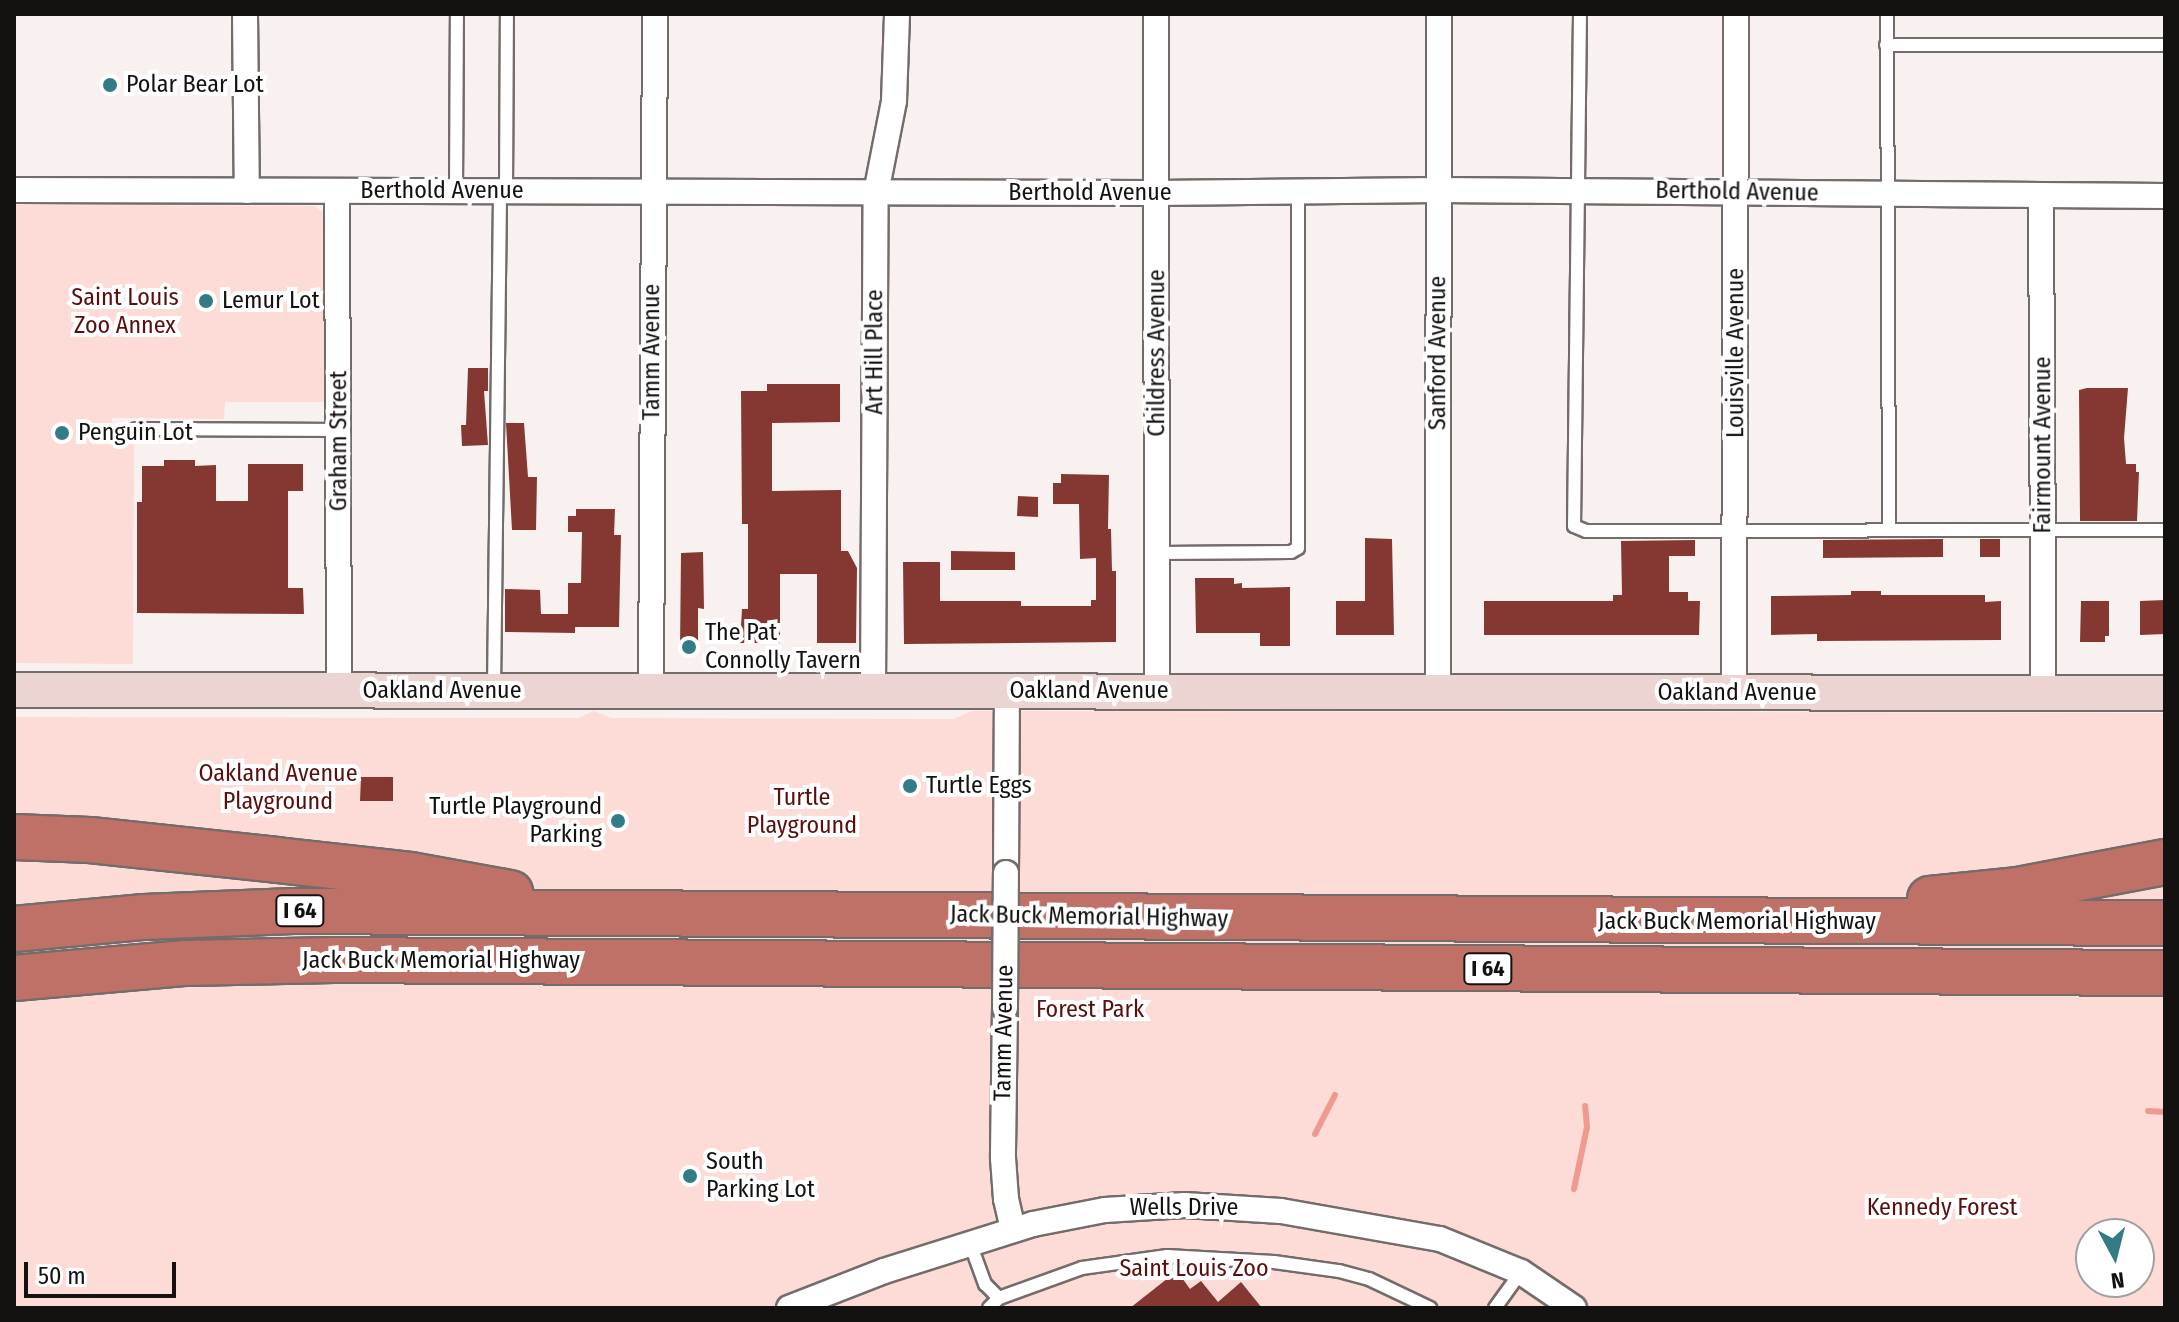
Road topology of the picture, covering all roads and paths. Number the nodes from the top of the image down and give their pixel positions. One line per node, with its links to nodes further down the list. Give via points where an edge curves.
1 (245, 14): 16 (street)
2 (457, 14): 18 (lane)
3 (507, 14): 19 (lane)
4 (655, 14): 21 (street, Tamm Avenue)
5 (897, 14): 23 (street, Art Hill Place, via 894,101)
6 (1156, 14): 24 (street, Childress Avenue)
7 (1439, 14): 15 (street, Sanford Avenue)
8 (1580, 14): 20 (lane)
9 (1736, 14): 22 (street, Louisville Avenue)
10 (1887, 14): 11 (lane)
11 (1886, 45): 12 (lane); 25 (lane)
12 (2165, 45)
13 (14, 190): 16 (street, Berthold Avenue)
14 (1298, 190): 15 (street, Berthold Avenue); 24 (street, Berthold Avenue); 34 (lane, via 1298,548)
15 (1438, 190): 20 (street, Berthold Avenue); 42 (street, Sanford Avenue)
16 (247, 191): 17 (street, Berthold Avenue)
17 (337, 191): 18 (street, Berthold Avenue); 29 (street, Graham Street)
18 (456, 191): 19 (street, Berthold Avenue)
19 (503, 191): 21 (street, Berthold Avenue); 38 (lane)
20 (1577, 191): 22 (street, Berthold Avenue); 31 (lane, via 1574,526 1586,531)
21 (652, 192): 23 (street, Berthold Avenue); 36 (street, Tamm Avenue)
22 (1736, 192): 25 (street, Berthold Avenue); 31 (street, Louisville Avenue)
23 (876, 193): 24 (street, Berthold Avenue); 39 (street, Art Hill Place)
24 (1155, 193): 34 (street, Childress Avenue)
25 (1887, 194): 26 (street, Berthold Avenue); 32 (lane)
26 (2041, 196): 27 (street, Berthold Avenue); 30 (street, Fairmount Avenue)
27 (2165, 196)
28 (136, 429): 29 (lane)
29 (339, 430): 37 (street, Graham Street)
30 (2043, 529): 32 (lane); 33 (lane); 44 (street, Fairmount Avenue)
31 (1736, 530): 32 (lane); 43 (street, Louisville Avenue)
32 (1889, 530)
33 (2165, 530)
34 (1159, 553): 41 (street, Childress Avenue)
35 (14, 690): 37 (street, Oakland Avenue)
36 (651, 690): 38 (street, Oakland Avenue); 39 (street, Oakland Avenue)
37 (339, 691): 38 (street, Oakland Avenue)
38 (494, 691)
39 (873, 691): 40 (street, Oakland Avenue)
40 (1007, 691): 41 (street, Oakland Avenue); 56 (street, Tamm Avenue, bridge, via 1003,1158)
41 (1157, 691): 42 (street, Oakland Avenue)
42 (1438, 692): 43 (street, Oakland Avenue)
43 (1734, 693): 44 (street, Oakland Avenue)
44 (2044, 693): 45 (street, Oakland Avenue)
45 (2165, 693)
46 (14, 837): 48 (highway, via 90,840 410,875)
47 (2165, 862): 49 (highway, via 2017,890 1769,910)
48 (586, 913): 49 (highway, Jack Buck Memorial Highway / I 64); 51 (highway, Jack Buck Memorial Highway / I 64, via 218,913)
49 (1692, 922): 50 (highway, Jack Buck Memorial Highway / I 64)
50 (2165, 923)
51 (14, 929)
52 (186, 963): 53 (highway, Jack Buck Memorial Highway / I 64); 54 (highway, Jack Buck Memorial Highway / I 64); 55 (highway)
53 (2165, 973)
54 (14, 978)
55 (14, 1008)
56 (1013, 1229): 57 (street, Wells Drive); 58 (street, Wells Drive, via 1126,1207 1252,1208 1440,1239)
57 (970, 1243): 59 (lane, via 985,1284); 60 (street, Wells Drive)
58 (1521, 1272): 63 (lane); 64 (street, Wells Drive)
59 (999, 1298): 61 (lane); 62 (lane, via 1082,1268 1167,1256 1339,1271)
60 (789, 1308)
61 (989, 1308)
62 (1430, 1308)
63 (1495, 1308)
64 (1574, 1308)

